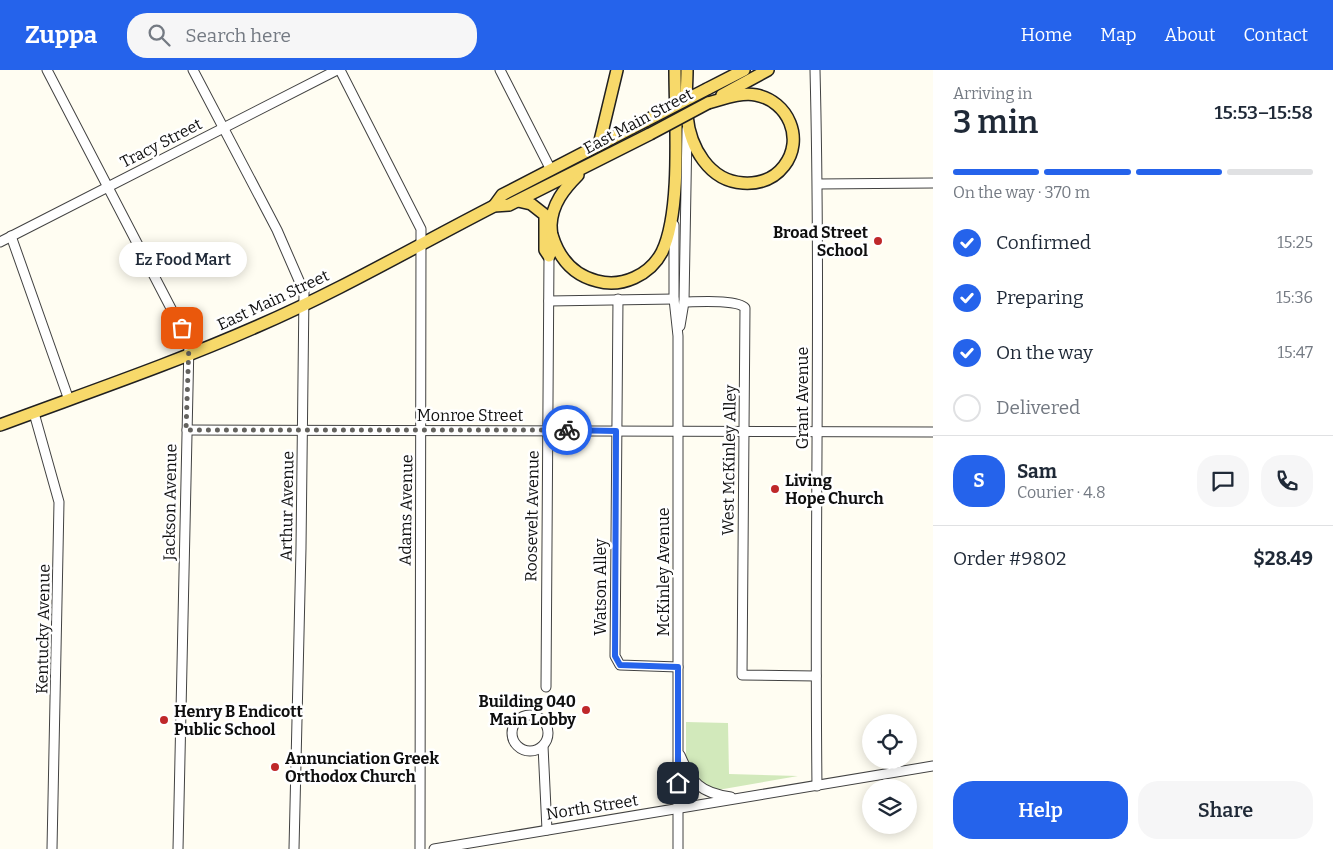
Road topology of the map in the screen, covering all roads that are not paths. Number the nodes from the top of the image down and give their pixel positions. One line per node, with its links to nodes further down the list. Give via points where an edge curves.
1 (47, 70): 19 (street, Jackson Avenue)
2 (193, 70): 13 (street, Arthur Avenue)
3 (338, 70): 13 (street, Tracy Street); 26 (street, Adams Avenue, via 419,222)
4 (500, 70): 16 (street)
5 (618, 70): 14 (main road)
6 (675, 70): 20 (main road)
7 (688, 70): 12 (main road)
8 (744, 70): 14 (main road, East Main Street, bridge)
9 (768, 70): 11 (main road, East Main Street)
10 (815, 70): 18 (street, Grant Avenue)
11 (708, 103): 12 (main road, via 747,94 774,101 787,115 793,131 792,150 784,166 760,182 740,183 722,178 701,158); 15 (main road, East Main Street, bridge)
12 (687, 117): 31 (street, McKinley Avenue)
13 (223, 128): 19 (street, Tracy Street); 32 (street, Arthur Avenue, via 302,284)
14 (599, 145): 16 (main road, East Main Street)
15 (584, 168): 21 (main road, East Main Street); 23 (main road, via 559,197 551,224)
16 (551, 170): 22 (main road, East Main Street, via 502,196)
17 (933, 183): 18 (street)
18 (818, 184): 44 (street, Grant Avenue)
19 (107, 187): 24 (street, Tracy Street); 34 (street, Jackson Avenue, via 182,328 189,343)
20 (674, 200): 23 (main road, via 661,253 652,265 630,280 604,283 578,274 568,266); 29 (street, McKinley Avenue)
21 (518, 201): 22 (main road, East Main Street); 27 (main road, via 531,204 545,215 544,250)
22 (494, 206): 26 (main road, East Main Street)
23 (552, 235): 27 (main road, via 552,250)
24 (11, 236): 25 (street, Tracy Street); 35 (street)
25 (0, 242)
26 (422, 243): 32 (main road, East Main Street); 40 (street, Adams Avenue)
27 (548, 256): 30 (street, Roosevelt Avenue)
28 (618, 299): 29 (street); 30 (street); 42 (street, Watson Alley)
29 (674, 300): 33 (street, McKinley Avenue)
30 (549, 301): 41 (street, Roosevelt Avenue)
31 (684, 302): 33 (street, McKinley Avenue); 46 (street, West McKinley Alley, via 740,304 745,308)
32 (305, 304): 34 (main road, East Main Street); 39 (street, Arthur Avenue)
33 (678, 336): 43 (street, McKinley Avenue)
34 (188, 355): 35 (main road, East Main Street); 38 (street, Jackson Avenue)
35 (69, 400): 36 (main road, East Main Street)
36 (34, 413): 37 (main road, East Main Street); 57 (street, Kentucky Avenue, via 59,502)
37 (0, 425)
38 (186, 430): 39 (street, Monroe Street); 58 (street, Jackson Avenue)
39 (303, 430): 40 (street, Monroe Street); 59 (street, Arthur Avenue)
40 (422, 430): 41 (street, Monroe Street); 60 (street, Adams Avenue)
41 (548, 430): 42 (street, Monroe Street); 49 (street, Roosevelt Avenue)
42 (616, 431): 43 (street, Monroe Street); 47 (street, Watson Alley, via 616,661 620,665)
43 (678, 432): 46 (street, Monroe Street); 47 (street, McKinley Avenue)
44 (816, 432): 45 (street, Monroe Street); 46 (street, Monroe Street); 48 (street, Grant Avenue)
45 (933, 432)
46 (744, 433): 48 (street, West McKinley Alley, via 742,675)
47 (678, 667): 51 (street, McKinley Avenue)
48 (816, 676): 53 (street, Grant Avenue)
49 (546, 687)
50 (543, 746): 50 (street, via 548,733 542,720 527,716 517,721 512,738 519,748 530,751); 56 (street)
51 (678, 751): 54 (street, via 697,785 714,795); 55 (street, McKinley Avenue)
52 (933, 766): 53 (street, North Street)
53 (817, 786): 54 (street, North Street)
54 (744, 798): 55 (street, North Street)
55 (678, 808): 56 (street, North Street); 62 (street, McKinley Avenue)
56 (547, 830): 61 (street, North Street)
57 (52, 849)
58 (178, 849)
59 (294, 849)
60 (420, 849)
61 (434, 849)
62 (678, 849)

